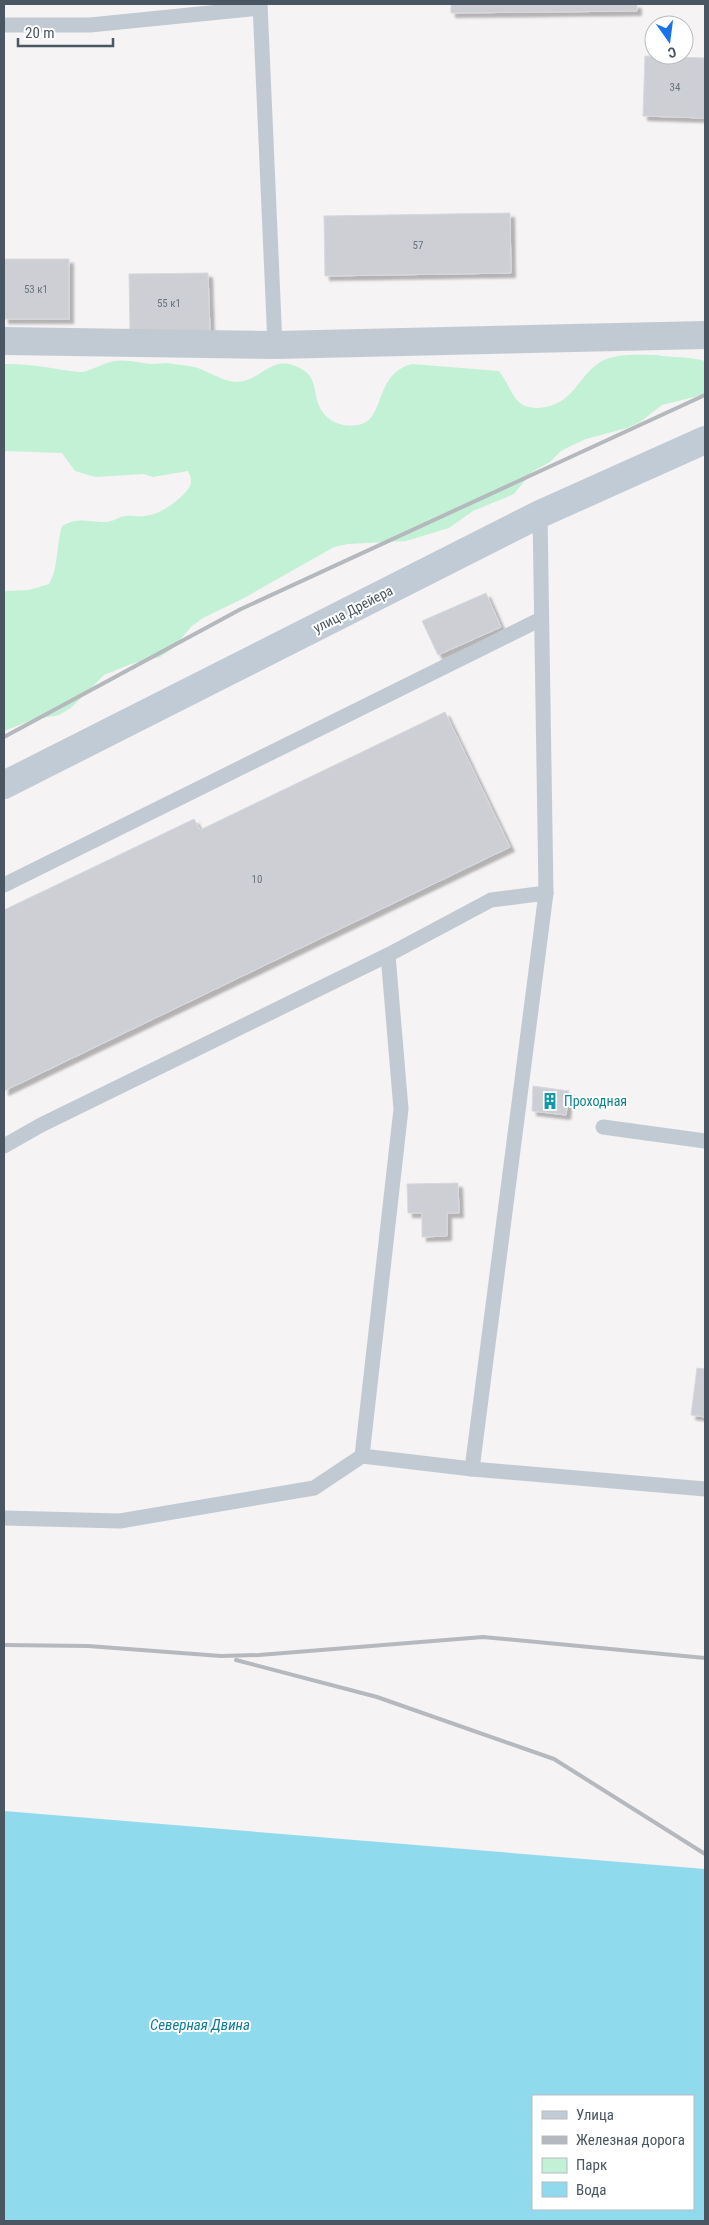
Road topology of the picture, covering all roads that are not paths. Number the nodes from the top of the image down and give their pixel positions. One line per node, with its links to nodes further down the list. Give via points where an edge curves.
1 (260, 6): 2 (lane, via 90,25); 5 (lane)
2 (4, 25)
3 (705, 335): 5 (street)
4 (4, 341): 5 (street)
5 (275, 345)
6 (705, 440): 7 (street, улица Дрейера)
7 (540, 514): 8 (lane); 9 (street, улица Дрейера)
8 (541, 620): 10 (lane); 11 (lane)
9 (4, 785)
10 (4, 884)
11 (546, 893): 12 (lane, via 491,900); 17 (lane)
12 (388, 956): 15 (lane); 16 (lane, via 401,1110)
13 (603, 1127): 14 (lane)
14 (705, 1141)
15 (4, 1146)
16 (362, 1456): 17 (lane); 19 (lane, via 314,1488 120,1521)
17 (472, 1469): 18 (lane)
18 (705, 1490)
19 (4, 1518)

